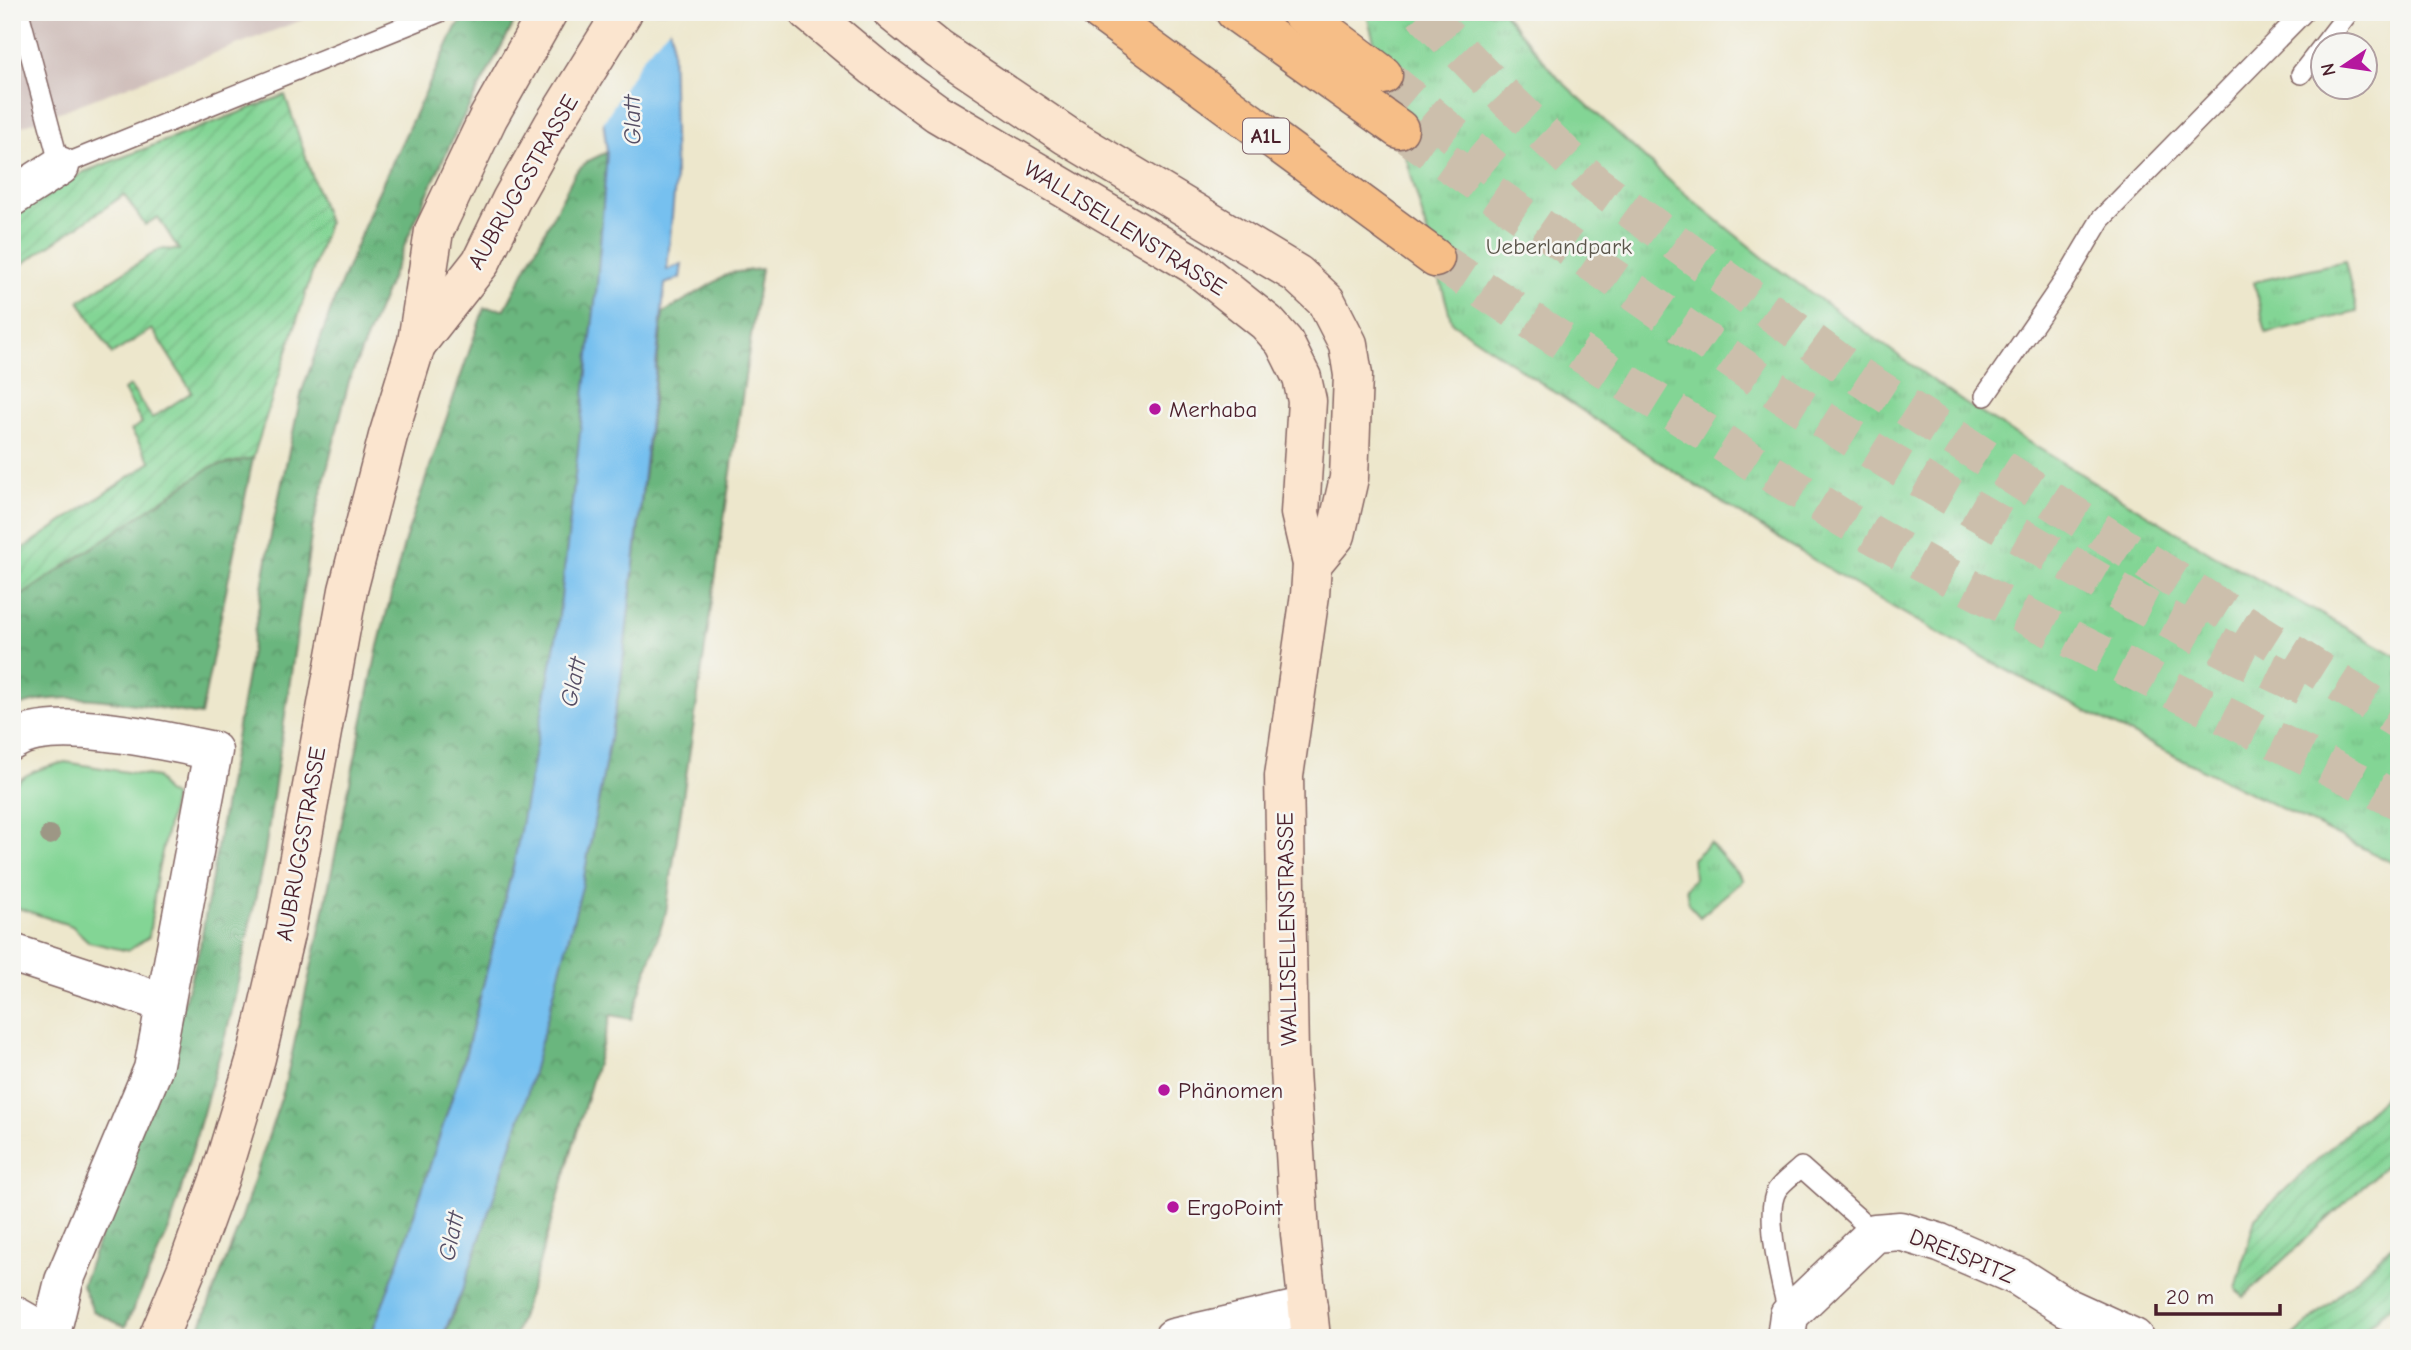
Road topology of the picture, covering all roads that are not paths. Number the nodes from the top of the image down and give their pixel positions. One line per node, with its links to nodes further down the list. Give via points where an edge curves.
1 (19, 12): 15 (lane)
2 (440, 12): 15 (lane)
3 (808, 12): 20 (street, WALLISELLENSTRASSE, via 937,113 1193,264 1267,323 1294,361 1307,401 1300,513)
4 (892, 12): 20 (street, WALLISELLENSTRASSE, via 938,49 1067,136 1297,274 1326,301 1348,344 1353,375 1349,478 1336,535)
5 (1100, 12): 17 (highway, A1L)
6 (1235, 12): 14 (highway)
7 (1300, 12): 13 (highway)
8 (2304, 12): 19 (lane, via 2101,219)
9 (2350, 12): 12 (lane)
10 (623, 13): 18 (street, AUBRUGGSTRASSE, via 553,125 481,261)
11 (546, 15): 18 (street, AUBRUGGSTRASSE, via 488,118 434,231)
12 (2301, 74)
13 (1383, 75)
14 (1398, 130)
15 (60, 166): 16 (street)
16 (12, 197)
17 (1435, 258)
18 (417, 342): 29 (street, AUBRUGGSTRASSE, via 364,520 285,934 256,1058 220,1177)
19 (1986, 396)
20 (1312, 564): 26 (street, WALLISELLENSTRASSE, via 1284,776 1289,1054)
21 (12, 741): 23 (street, via 44,729 79,729 213,751)
22 (12, 953): 23 (street)
23 (165, 1003): 28 (street, via 153,1069 64,1282)
24 (1875, 1233): 27 (street, DREISPITZ); 27 (lane, via 1801,1167 1776,1191 1771,1216); 31 (street, DREISPITZ, via 1900,1231 1940,1242 2019,1277 2066,1307)
25 (12, 1314): 28 (street)
26 (1309, 1322): 30 (street)
27 (1788, 1326)
28 (52, 1337)
29 (158, 1338)
30 (1173, 1338)
31 (2134, 1338)

